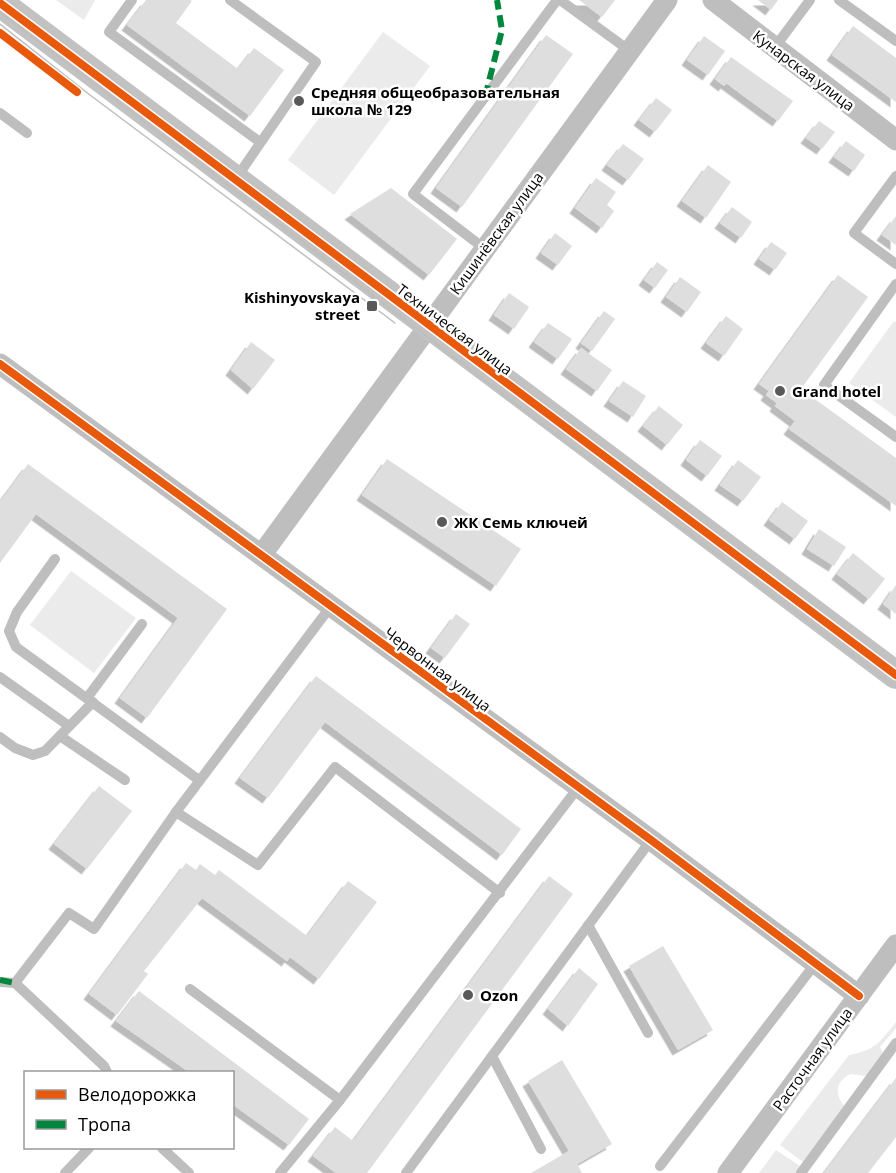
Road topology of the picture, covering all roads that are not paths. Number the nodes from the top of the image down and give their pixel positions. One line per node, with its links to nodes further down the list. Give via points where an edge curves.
1 (132, 0): 15 (lane, via 108,32)
2 (230, 0): 15 (lane, via 316,62)
3 (558, 0): 11 (lane); 18 (lane, via 413,194)
4 (667, 0): 11 (street, Кишинёвская улица)
5 (713, 0): 10 (street, Кунарская улица)
6 (810, 0): 10 (lane)
7 (839, 0): 9 (lane)
8 (0, 3): 17 (street, Техническая улица)
9 (896, 41)
10 (775, 47): 14 (street, Кунарская улица)
11 (630, 51): 18 (street, Кишинёвская улица)
12 (0, 114): 13 (lane)
13 (27, 133)
14 (896, 140)
15 (260, 142): 17 (lane)
16 (896, 176): 19 (lane, via 854,233)
17 (235, 180): 21 (street, Техническая улица)
18 (485, 249): 21 (street, Кишинёвская улица)
19 (896, 264)
20 (896, 284): 23 (lane, via 824,385)
21 (428, 326): 24 (street, Кишинёвская улица); 28 (street, Техническая улица)
22 (0, 364): 24 (street, Червонная улица)
23 (896, 437)
24 (262, 554): 26 (street, Червонная улица)
25 (55, 559): 30 (lane, via 17,612 9,631 16,647)
26 (330, 606): 35 (lane); 36 (street, Червонная улица)
27 (142, 624): 30 (lane)
28 (896, 675)
29 (0, 677): 31 (lane)
30 (90, 700): 31 (lane); 35 (lane)
31 (69, 726): 32 (lane)
32 (60, 735): 33 (lane, via 45,751 33,755); 34 (lane)
33 (0, 737)
34 (125, 780)
35 (199, 780): 37 (lane)
36 (577, 789): 38 (street, Червонная улица); 39 (lane)
37 (176, 812): 39 (lane, via 258,865 334,767); 44 (lane, via 94,929 69,913)
38 (651, 840): 40 (lane); 42 (street, Червонная улица)
39 (500, 893): 51 (lane)
40 (588, 925): 47 (lane); 49 (lane)
41 (893, 956): 46 (street, Расточная улица)
42 (815, 964): 46 (street, Червонная улица); 55 (lane)
43 (0, 982): 44 (lane)
44 (15, 983): 50 (lane)
45 (190, 989): 51 (lane)
46 (859, 996): 60 (street, Расточная улица)
47 (648, 1033)
48 (896, 1043): 61 (lane)
49 (492, 1056): 54 (lane); 59 (lane)
50 (106, 1071)
51 (340, 1100): 58 (lane)
52 (88, 1149): 56 (lane)
53 (163, 1149): 57 (lane)
54 (541, 1149)
55 (660, 1166)
56 (65, 1173)
57 (189, 1173)
58 (280, 1173)
59 (406, 1173)
60 (728, 1173)
61 (801, 1173)

